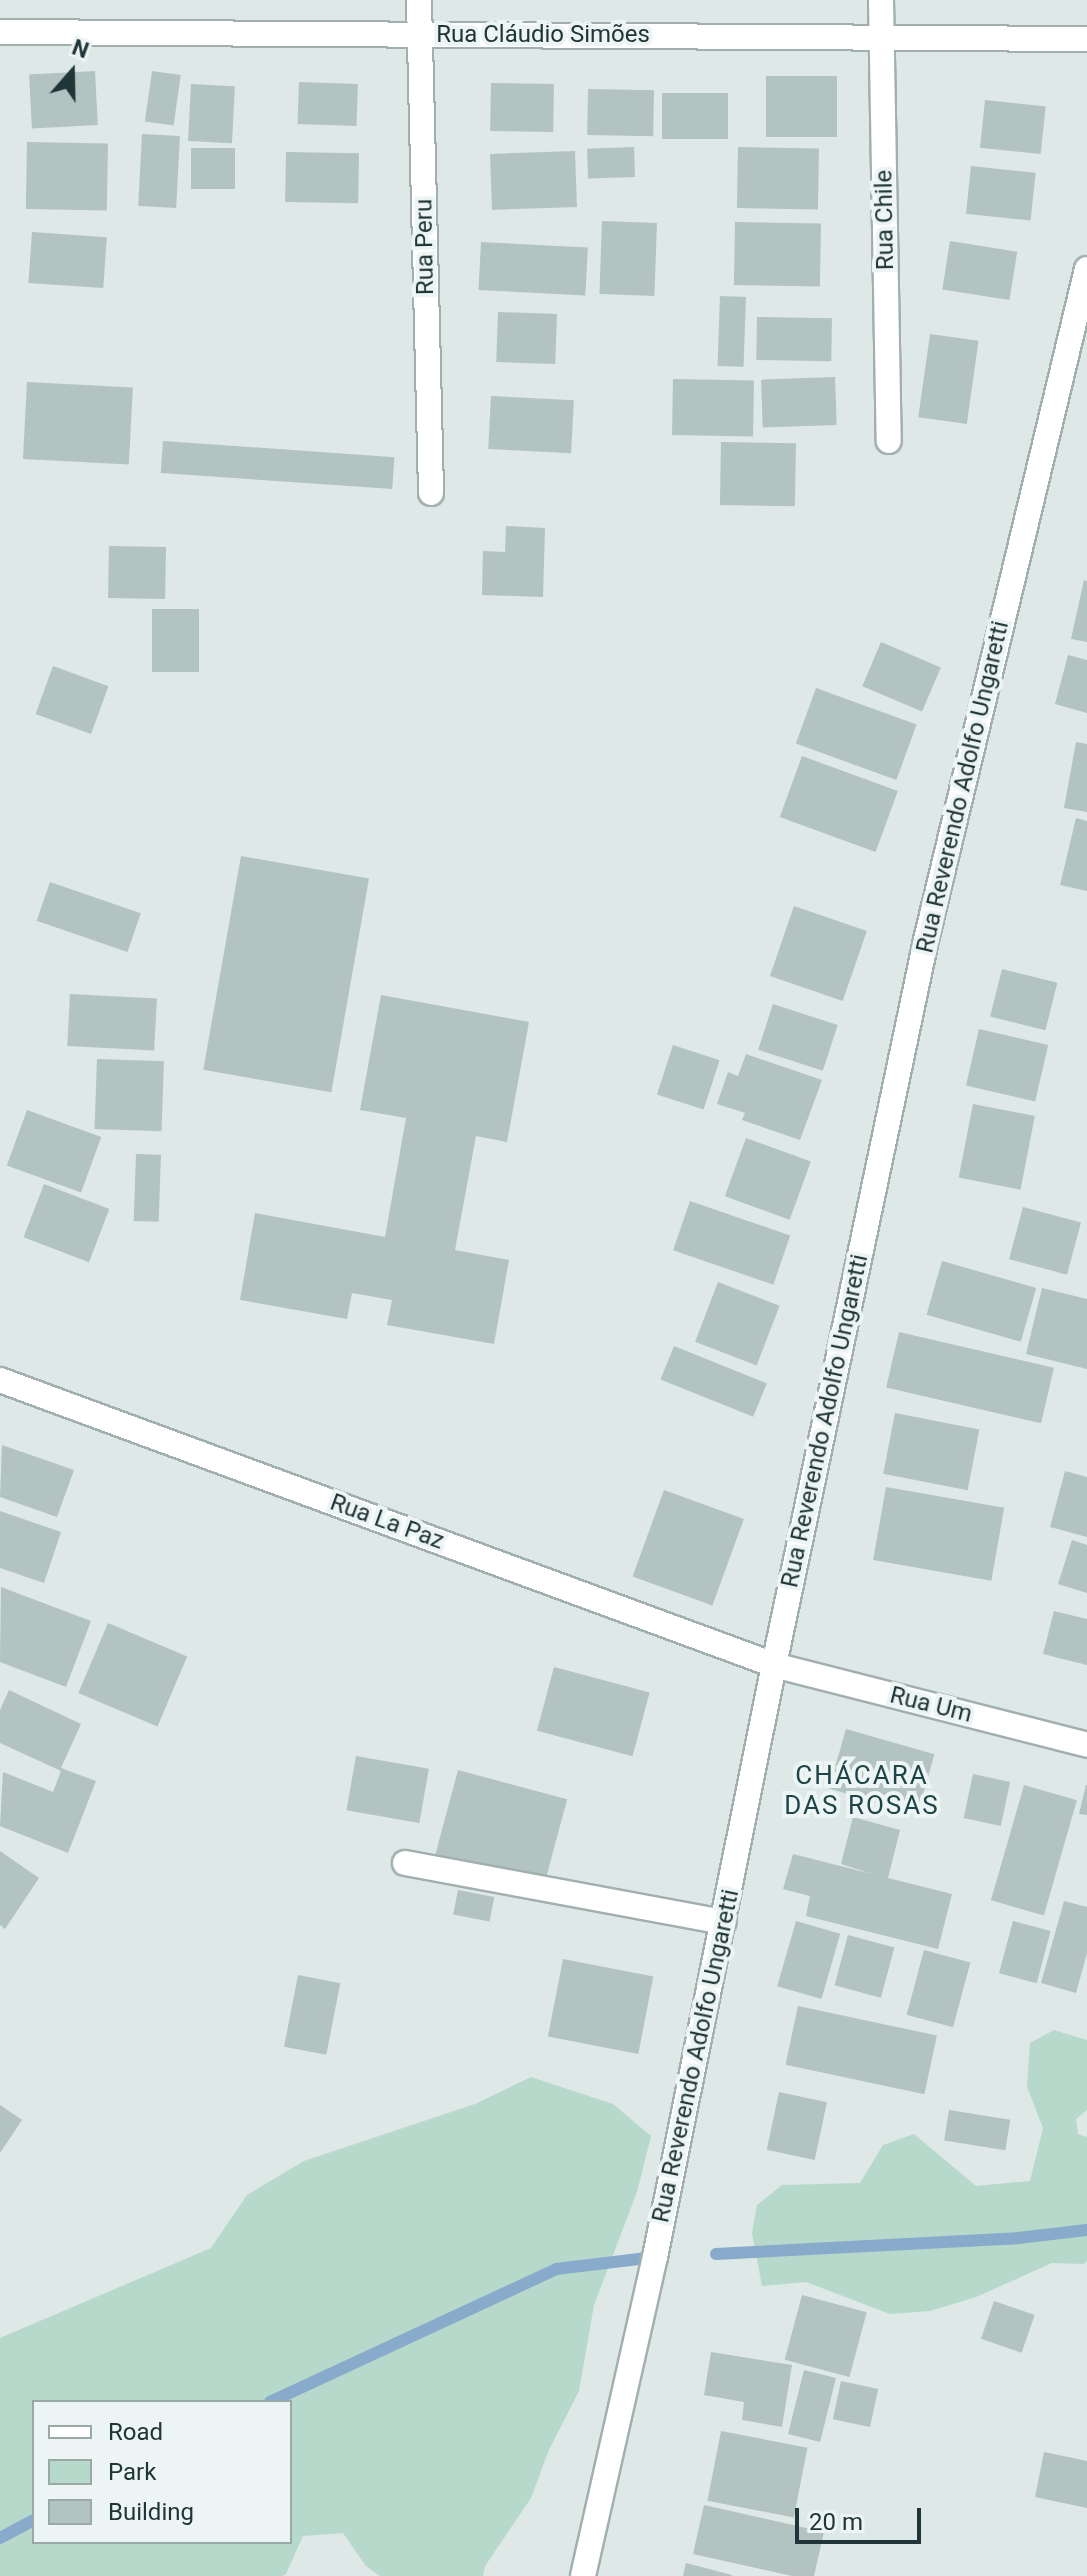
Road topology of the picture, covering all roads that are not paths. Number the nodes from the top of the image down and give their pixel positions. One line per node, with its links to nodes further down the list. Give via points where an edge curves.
1 (419, 0): 4 (street, Rua Peru)
2 (881, 0): 5 (street, Rua Chile)
3 (0, 32): 4 (street, Rua Cláudio Simões)
4 (420, 34): 5 (street, Rua Cláudio Simões); 9 (street, Rua Peru)
5 (881, 37): 6 (street, Rua Cláudio Simões); 8 (street, Rua Chile)
6 (1087, 39)
7 (1087, 269): 11 (street, Rua Reverendo Adolfo Ungaretti, via 926,940)
8 (889, 441)
9 (431, 493)
10 (0, 1380): 11 (street, Rua La Paz)
11 (774, 1665): 12 (street, Rua Um); 14 (street, Rua Reverendo Adolfo Ungaretti)
12 (1087, 1745)
13 (405, 1863): 14 (street)
14 (724, 1922): 15 (street, Rua Reverendo Adolfo Ungaretti)
15 (583, 2576)

